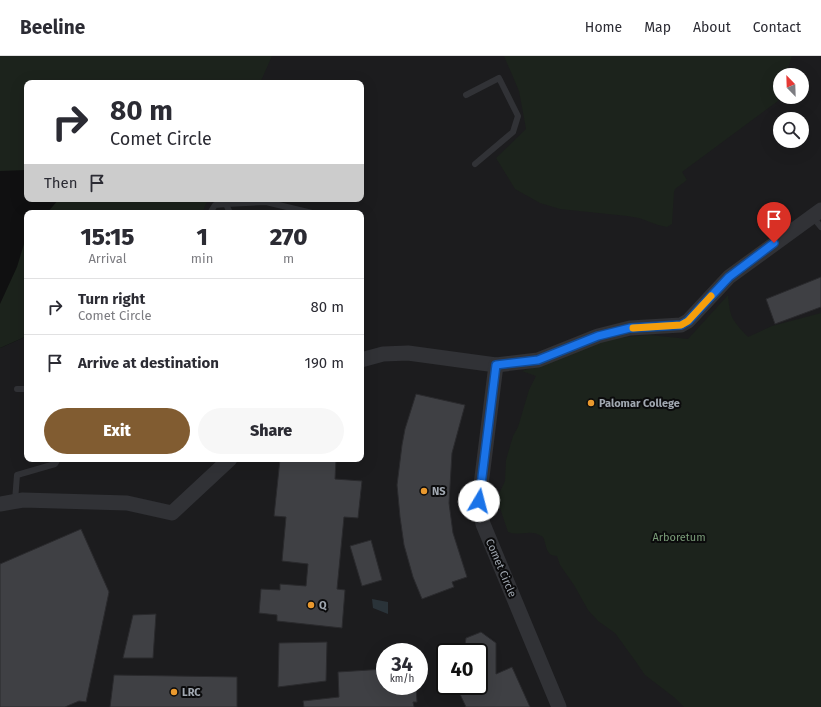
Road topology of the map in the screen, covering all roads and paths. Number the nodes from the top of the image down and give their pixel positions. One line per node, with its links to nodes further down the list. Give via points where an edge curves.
1 (466, 95): 2 (lane, via 499,78 518,116 513,132)
2 (475, 164)
3 (266, 202): 5 (lane)
4 (266, 202): 8 (lane)
5 (226, 204): 6 (lane, via 215,206); 7 (lane)
6 (212, 210)
7 (229, 210)
8 (299, 210)
9 (818, 218): 11 (street, via 729,277 688,321 681,325 630,328 598,336 538,360)
10 (364, 359): 11 (street, via 384,354 408,353)
11 (496, 365): 17 (street, Comet Circle, via 479,501 483,524)
12 (17, 389): 13 (lane)
13 (24, 389)
14 (57, 462): 16 (lane, via 17,475)
15 (227, 462): 16 (street, via 172,513 127,503 23,500)
16 (7, 502)
17 (559, 707)

